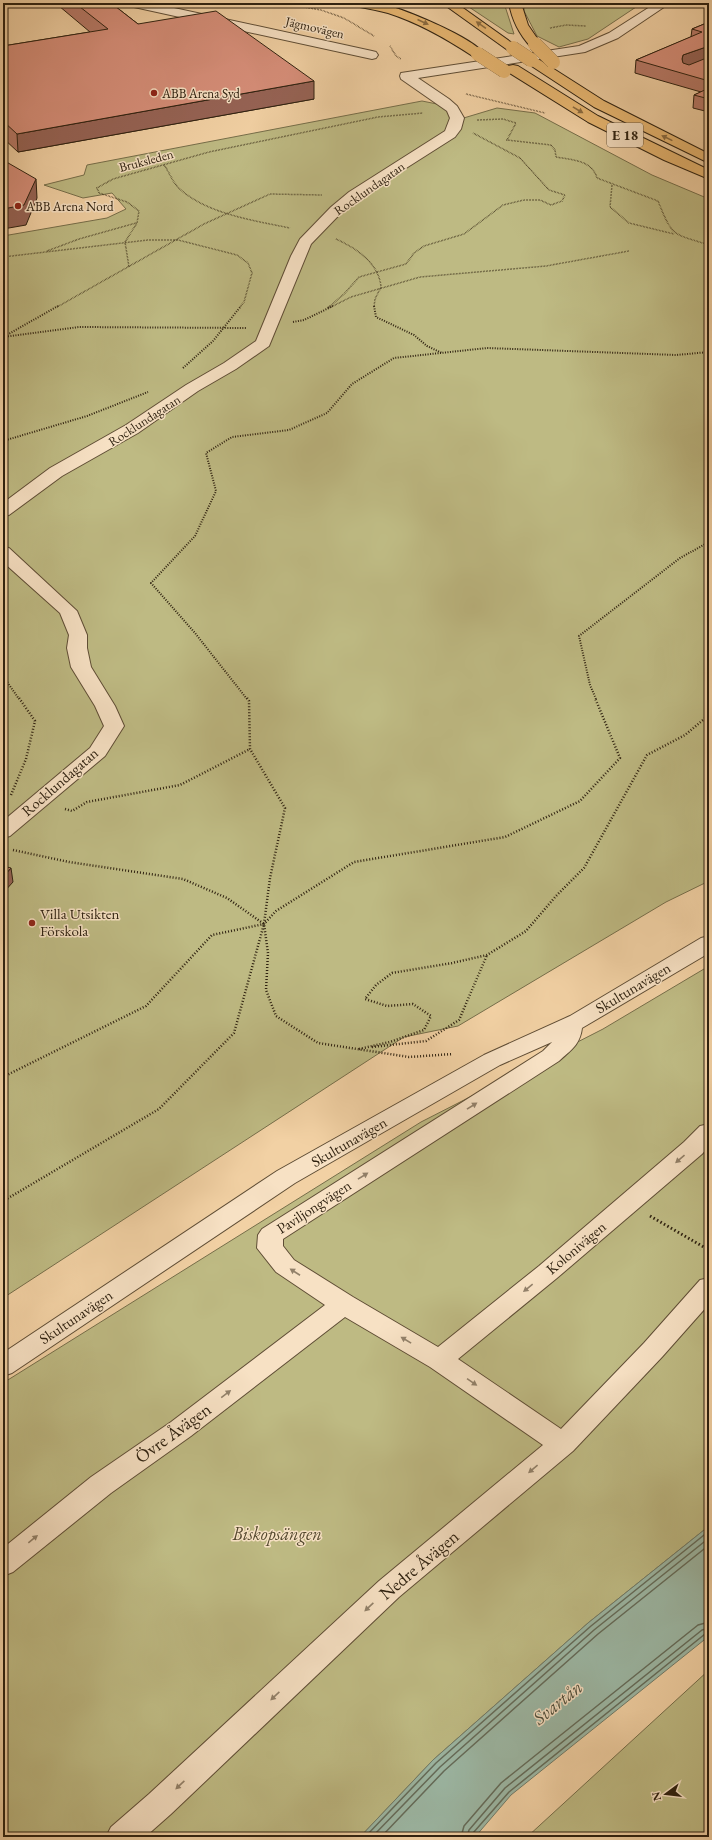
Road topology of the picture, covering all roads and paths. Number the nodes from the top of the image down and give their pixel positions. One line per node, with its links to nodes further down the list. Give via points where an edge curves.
1 (134, 3): 8 (street, Jägmovägen)
2 (250, 3): 8 (path)
3 (359, 3): 11 (highway, E 18, one-way to 11, via 398,12 424,22)
4 (448, 3): 13 (highway, E 18, one-way to 4, bridge)
5 (514, 3): 13 (highway, E 18, bridge, via 518,18 535,44)
6 (664, 3): 14 (street, via 613,37 587,48 406,76)
7 (427, 11): 11 (highway, E 18)
8 (214, 20): 12 (street, Jägmovägen)
9 (590, 27): 10 (path, via 566,25 551,27)
10 (545, 31)
11 (483, 53): 19 (highway, E 18, one-way to 19, bridge, via 509,70 520,82 544,89 593,119)
12 (372, 55)
13 (599, 104): 17 (highway, E 18, one-way to 13)
14 (452, 109): 18 (path, Bruksleden, via 378,118 209,152); 21 (street, Rocklundagatan, via 457,123 450,134)
15 (474, 122): 20 (path, via 503,118 516,123 507,140 551,145 556,157 589,164 596,172 597,178)
16 (472, 133): 33 (path, via 520,158 549,190 566,194 562,201 551,205 540,200 524,200 503,205 464,234 424,246 414,253 406,264)
17 (709, 159)
18 (164, 164): 22 (path, via 182,192); 23 (path, Bruksleden, via 113,179 97,188 99,193 127,202 140,211)
19 (709, 175)
20 (612, 185): 25 (path, via 650,196 658,201 668,226); 25 (path, via 610,207 629,223)
21 (354, 196): 22 (path, via 270,194); 24 (street, Rocklundagatan)
22 (228, 213): 24 (path); 26 (path)
23 (137, 223): 27 (path); 30 (path)
24 (314, 232): 33 (path, via 344,242 370,261); 36 (street, Rocklundagatan, via 298,256)
25 (675, 234): 28 (path)
26 (178, 240): 27 (path); 32 (path); 37 (path, via 237,255 248,263 252,273 244,302)
27 (126, 242): 30 (path); 32 (path)
28 (709, 245)
29 (629, 251): 34 (path, via 546,266 420,277)
30 (44, 252): 31 (path)
31 (3, 257)
32 (129, 267): 38 (path)
33 (376, 271): 34 (path); 35 (path, via 359,277)
34 (381, 288): 35 (path, via 351,297); 40 (path, via 374,302 376,317 414,335 427,346)
35 (328, 308): 36 (path, via 304,320)
36 (270, 327): 37 (path); 44 (street, Rocklundagatan, via 263,343 230,366 192,388 132,429 56,472)
37 (223, 329): 38 (path, via 77,327); 41 (path)
38 (3, 337)
39 (709, 352): 40 (path, via 676,355 487,348)
40 (442, 353): 49 (path, via 394,358 352,384 327,413 289,430 232,436 206,453 216,490 195,536 151,583 249,701 250,749 285,808 270,878)
41 (181, 370)
42 (151, 390): 43 (path, via 86,416)
43 (3, 441)
44 (3, 511)
45 (709, 542): 49 (path, via 680,558 579,636 590,685 620,758 580,802 505,837 354,862 276,911)
46 (3, 552): 48 (street, Rocklundagatan, via 68,611 78,635 81,667 114,726 98,752)
47 (709, 715): 51 (path, via 685,735 647,754 584,868 526,931)
48 (4, 840): 49 (path, via 69,862 183,879 226,898)
49 (264, 924): 53 (path, via 268,953 266,990 276,1016 318,1043); 55 (path, via 212,935 146,1006); 57 (path, via 234,1033 159,1109)
50 (709, 943): 52 (street, Skultunavägen)
51 (487, 955): 53 (path, via 460,1020 426,1041); 53 (path, via 392,973 376,985 365,999 387,1006 413,1004 431,1016 424,1030)
52 (571, 1024): 61 (street, Paviljongvägen, one-way to 52, via 285,1266 270,1248 271,1235 551,1056 569,1039); 63 (street, Skultunavägen, via 492,1060 286,1177)
53 (359, 1049): 54 (path, via 409,1057)
54 (454, 1054)
55 (3, 1077)
56 (709, 1132): 58 (street, Kolonivägen, one-way to 58)
57 (3, 1201)
58 (628, 1204): 59 (path); 62 (street, Kolonivägen, one-way to 62)
59 (709, 1250)
60 (709, 1287): 64 (street, Nedre Åvägen)
61 (344, 1304): 62 (street, Paviljongvägen, one-way to 61); 65 (street, Övre Åvägen, one-way to 61, via 101,1485 181,1429)
62 (439, 1360): 64 (street, Paviljongvägen, one-way to 64)
63 (3, 1366)
64 (563, 1444): 66 (street, Nedre Åvägen, one-way to 66, via 389,1589)
65 (3, 1564)
66 (122, 1837)

